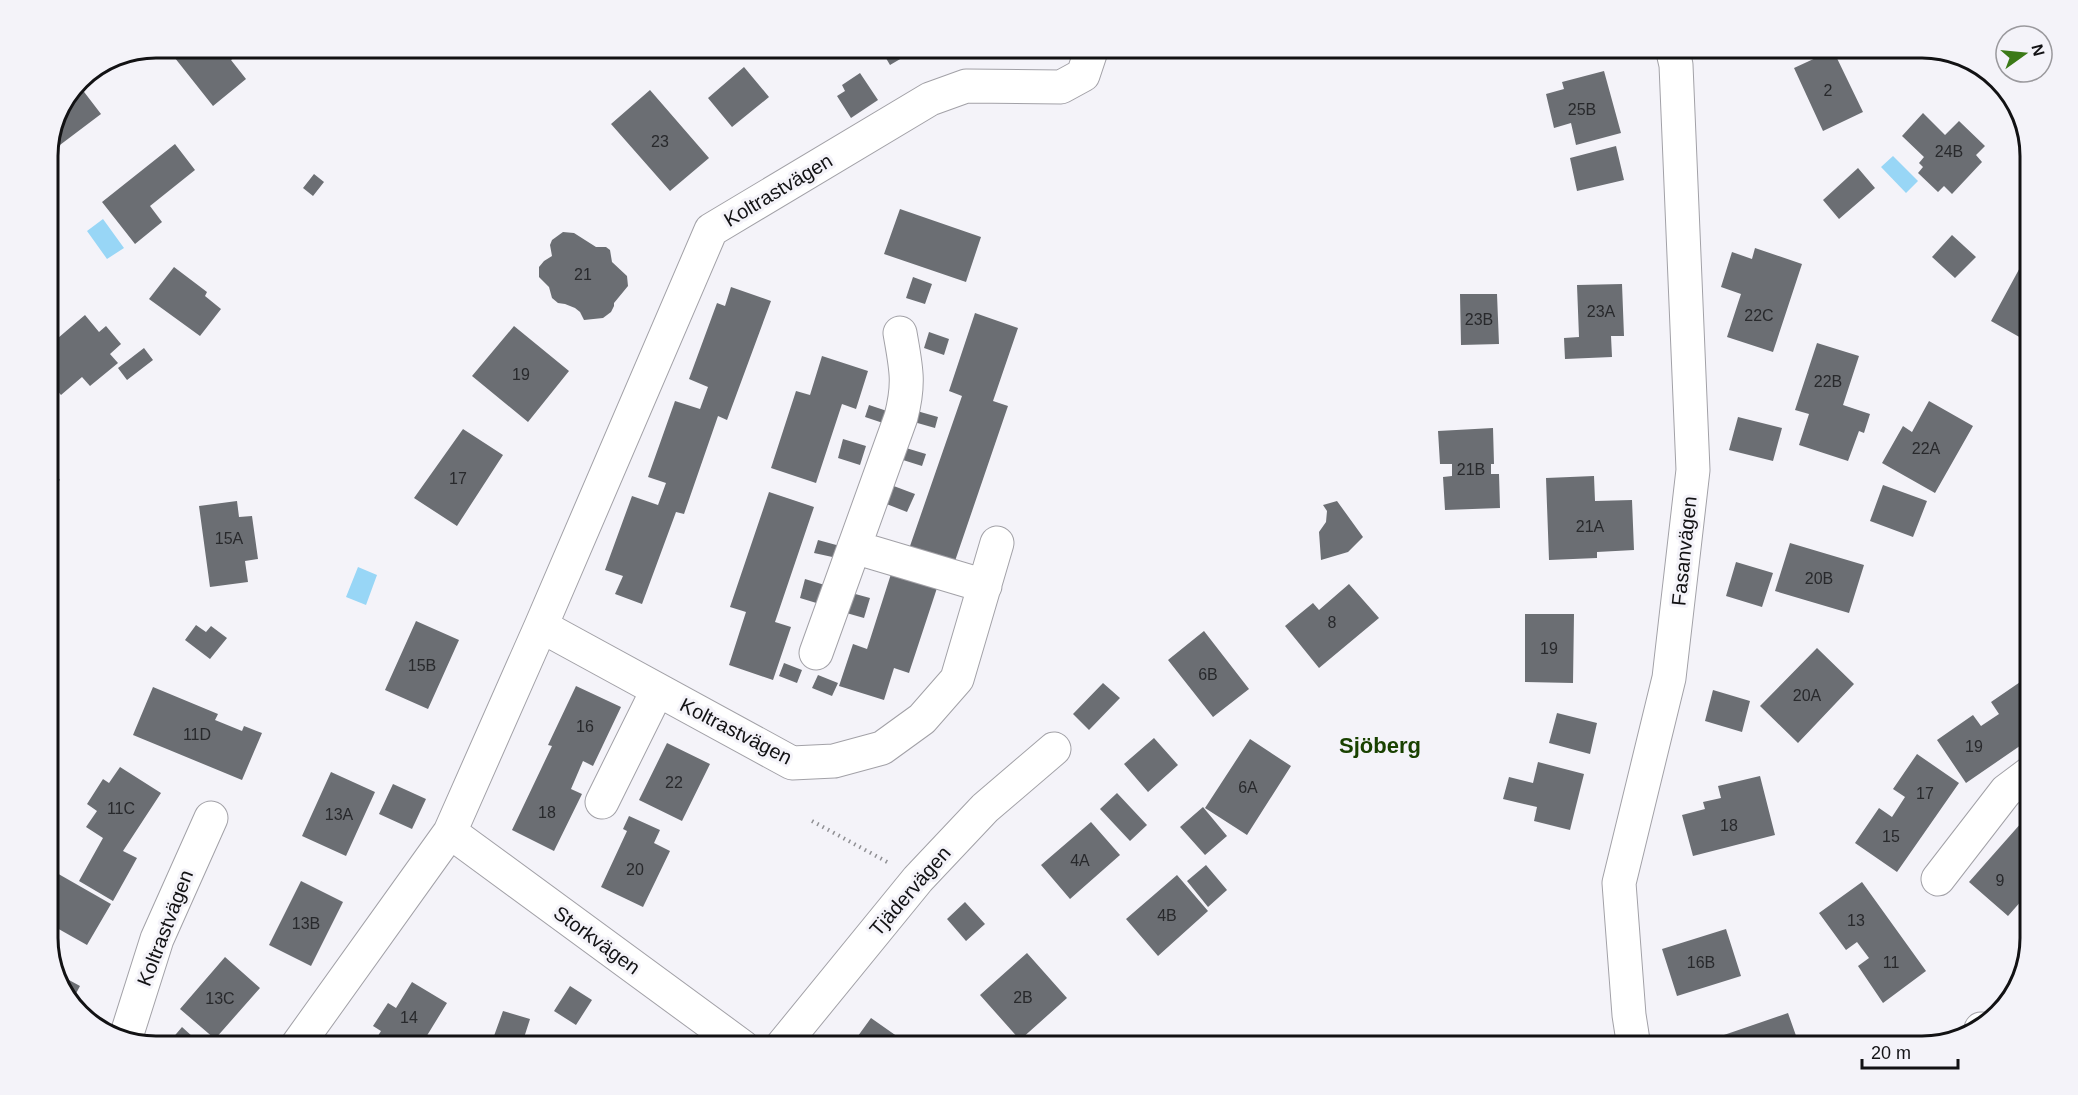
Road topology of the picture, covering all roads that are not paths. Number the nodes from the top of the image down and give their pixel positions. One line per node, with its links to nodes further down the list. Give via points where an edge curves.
1 (1089, 58): 7 (street, Koltrastvägen, via 1083,75 1061,87 966,86 930,99 711,230)
2 (1683, 58): 20 (street, Fasanvägen, via 1693,470 1669,678 1619,883)
3 (900, 333): 5 (street, via 907,392)
4 (998, 543): 6 (street, Koltrastvägen)
5 (854, 547): 6 (street); 8 (street)
6 (985, 586): 9 (street, Koltrastvägen, via 957,679 922,719 882,748 834,761 792,763)
7 (542, 626): 9 (street, Koltrastvägen); 14 (street, Koltrastvägen)
8 (816, 653)
9 (657, 691): 12 (street)
10 (1054, 749): 19 (street, Tjädervägen, via 985,808 918,879)
11 (2020, 780): 15 (street, via 2006,791)
12 (603, 802)
13 (211, 818): 16 (street, Koltrastvägen, via 157,939)
14 (450, 832): 17 (street, Koltrastvägen); 18 (street, Storkvägen)
15 (1938, 879)
16 (128, 1032)
17 (304, 1036)
18 (728, 1036)
19 (790, 1036)
20 (1632, 1036)

